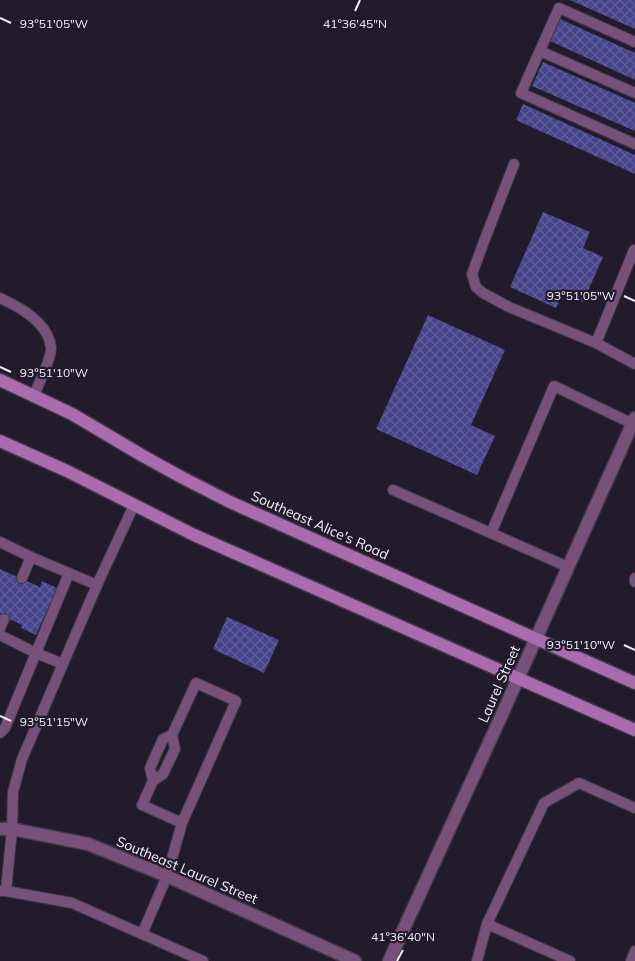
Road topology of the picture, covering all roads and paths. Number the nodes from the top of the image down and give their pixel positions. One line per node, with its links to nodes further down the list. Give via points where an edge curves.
1 (635, 42): 2 (lane, via 559,8)
2 (540, 51): 3 (lane); 4 (lane, via 521,93)
3 (635, 93)
4 (635, 144)
5 (514, 164): 8 (lane, via 472,274 476,287 509,307)
6 (634, 250): 8 (lane)
7 (0, 298): 11 (lane, via 22,310 46,332 51,348)
8 (596, 343): 9 (lane)
9 (635, 364)
10 (0, 380): 11 (main road, Southeast Alice's Road)
11 (34, 395): 26 (main road, Southeast Alice's Road, via 230,502)
12 (634, 422): 16 (lane, via 554,386); 19 (street, Laurel Street)
13 (0, 441): 15 (main road)
14 (393, 490): 16 (lane)
15 (134, 505): 24 (lane); 29 (main road)
16 (491, 534): 19 (lane)
17 (0, 542): 18 (lane)
18 (31, 557): 20 (lane); 21 (lane)
19 (568, 567): 26 (street, Laurel Street)
20 (70, 573): 24 (lane); 27 (lane)
21 (22, 578)
22 (635, 578): 23 (lane)
23 (635, 582)
24 (97, 585): 28 (lane)
25 (0, 635): 27 (lane)
26 (536, 639): 29 (street, Laurel Street); 30 (main road, Southeast Alice's Road)
27 (36, 653): 28 (lane); 32 (lane, via 5,728)
28 (62, 664): 37 (lane, via 22,759)
29 (518, 678): 31 (main road); 45 (street, Laurel Street)
30 (635, 683)
31 (635, 730)
32 (0, 733)
33 (172, 735): 34 (lane, via 175,748 163,774); 34 (lane, via 163,739 150,768); 36 (lane, via 196,683 236,701)
34 (153, 781): 36 (lane, via 142,805)
35 (635, 808): 40 (lane, via 579,783 544,803)
36 (182, 823): 38 (lane)
37 (6, 829): 38 (street, Southeast Laurel Street, via 88,844); 39 (lane)
38 (167, 876): 41 (lane); 44 (street, Southeast Laurel Street)
39 (3, 891): 41 (lane, via 72,903)
40 (487, 924): 46 (lane); 47 (lane)
41 (142, 934): 43 (lane)
42 (635, 951): 48 (lane)
43 (203, 961)
44 (355, 961)
45 (389, 961)
46 (477, 961)
47 (570, 961)
48 (631, 961)

